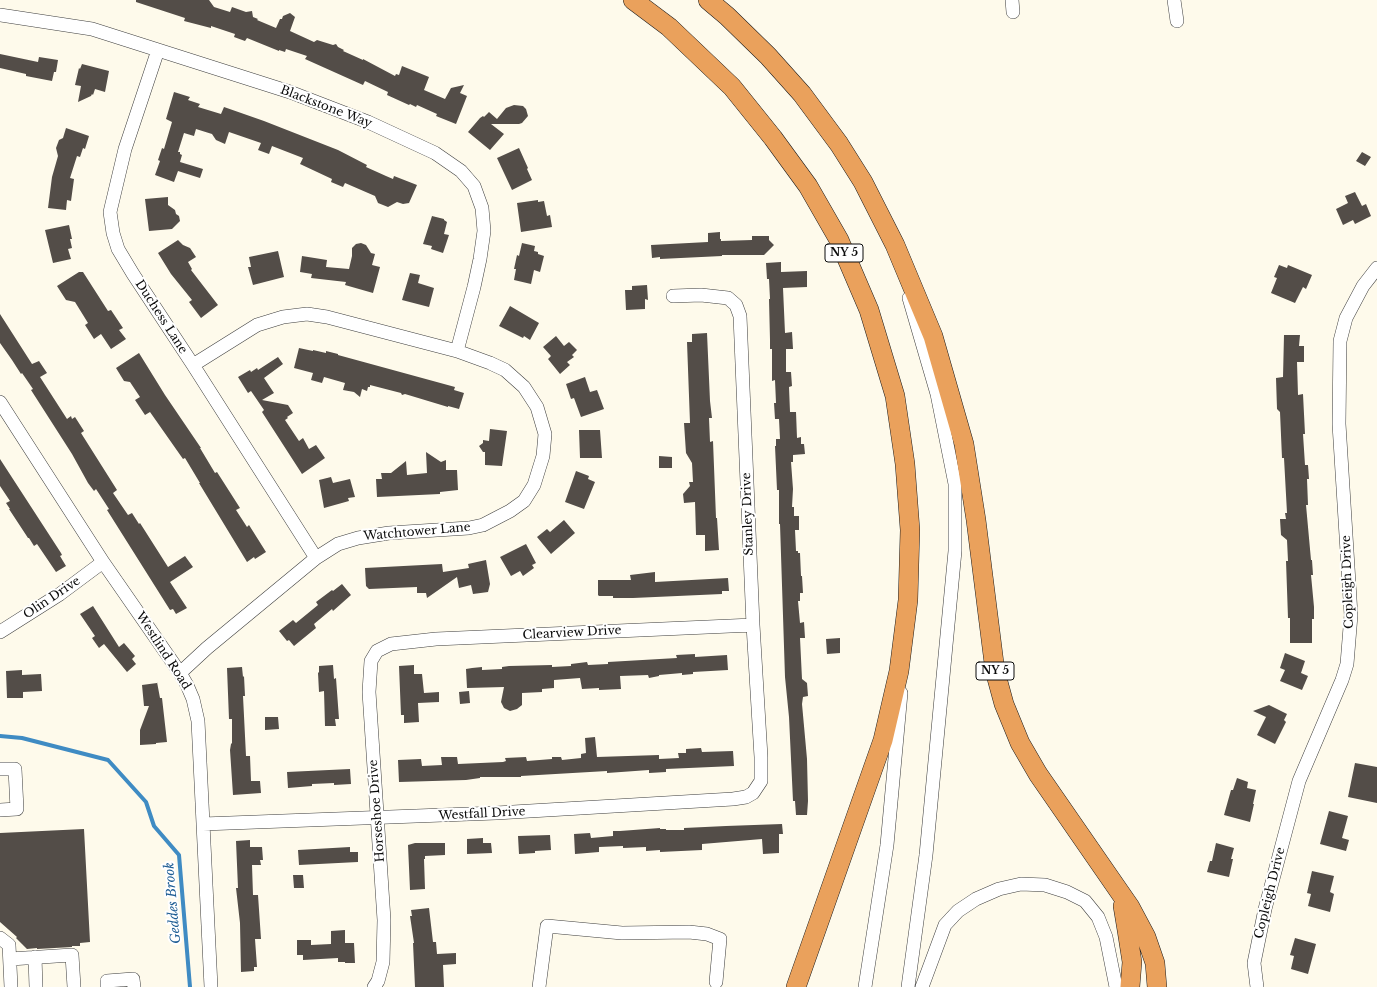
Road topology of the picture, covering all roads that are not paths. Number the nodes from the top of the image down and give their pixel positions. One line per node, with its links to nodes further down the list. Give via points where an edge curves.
1 (633, 0): 15 (highway, NY 5, via 670,28 732,87 808,186 839,240 869,310 895,396 905,464 910,530)
2 (708, 0): 7 (highway, NY 5, via 768,56 802,94 863,182)
3 (1174, 0): 5 (street)
4 (0, 15): 6 (street, Blackstone Way, via 92,29)
5 (1177, 21)
6 (158, 50): 10 (street, Blackstone Way, via 290,92 361,119 435,154 461,171 474,186 482,208 484,231 474,287); 11 (street, Duchess Lane, via 125,150 110,212 118,249)
7 (891, 235): 25 (highway, NY 5, via 933,336 964,444 995,671 1004,704 1020,743 1038,774); 40 (street, via 937,394 955,484 955,551 926,855)
8 (1377, 268): 45 (street, Copleigh Drive, via 1362,286 1346,318 1340,341 1339,424 1351,615 1347,664 1299,781 1263,917 1254,963)
9 (673, 296): 16 (street, Stanley Drive, via 701,295 728,298 736,305 740,316)
10 (457, 350): 11 (street, Watchtower Lane, via 307,314 257,324); 13 (street, Watchtower Lane, via 505,370 524,387 537,406 545,434 543,456 534,485 524,501 483,525 358,538 338,544)
11 (193, 365): 13 (street, Duchess Lane)
12 (0, 402): 14 (street, Westlind Road)
13 (316, 558): 19 (street, Watchtower Lane)
14 (103, 562): 17 (street, Olin Drive, via 60,594); 19 (street, Westlind Road)
15 (908, 602): 38 (highway, NY 5, via 899,671 884,740); 39 (street, via 887,845)
16 (753, 624): 18 (street, Clearview Drive, via 436,639); 21 (street, Stanley Drive, via 761,757 760,781)
17 (0, 632)
18 (391, 644): 23 (street, Horseshoe Drive, via 377,651 371,661 369,692)
19 (180, 673): 24 (street, Westlind Road, via 193,699 198,721)
20 (0, 769): 22 (street, via 15,769 17,809)
21 (757, 788): 23 (street, Westfall Drive, via 746,797 733,799)
22 (0, 810)
23 (377, 818): 24 (street, Westfall Drive); 36 (street, Horseshoe Drive, via 384,920 382,962)
24 (203, 824): 35 (street, Westlind Road)
25 (1120, 893): 43 (highway, via 1132,962); 44 (highway, NY 5, via 1146,937 1155,963)
26 (0, 938): 28 (street, via 9,945)
27 (35, 957): 28 (street); 31 (street); 32 (street, via 72,955)
28 (10, 958): 30 (street)
29 (716, 982): 37 (street, via 720,939 708,934 622,932 547,926)
30 (11, 987)
31 (36, 987)
32 (74, 987)
33 (107, 987): 34 (street, via 106,981 133,979)
34 (134, 987)
35 (211, 987)
36 (374, 987)
37 (539, 987)
38 (796, 987)
39 (865, 987)
40 (908, 987)
41 (922, 987): 42 (street, via 944,925 958,911 976,899 999,889 1021,884 1044,885 1086,901 1098,917 1106,937)
42 (1116, 987)
43 (1130, 987)
44 (1158, 987)
45 (1258, 987)

